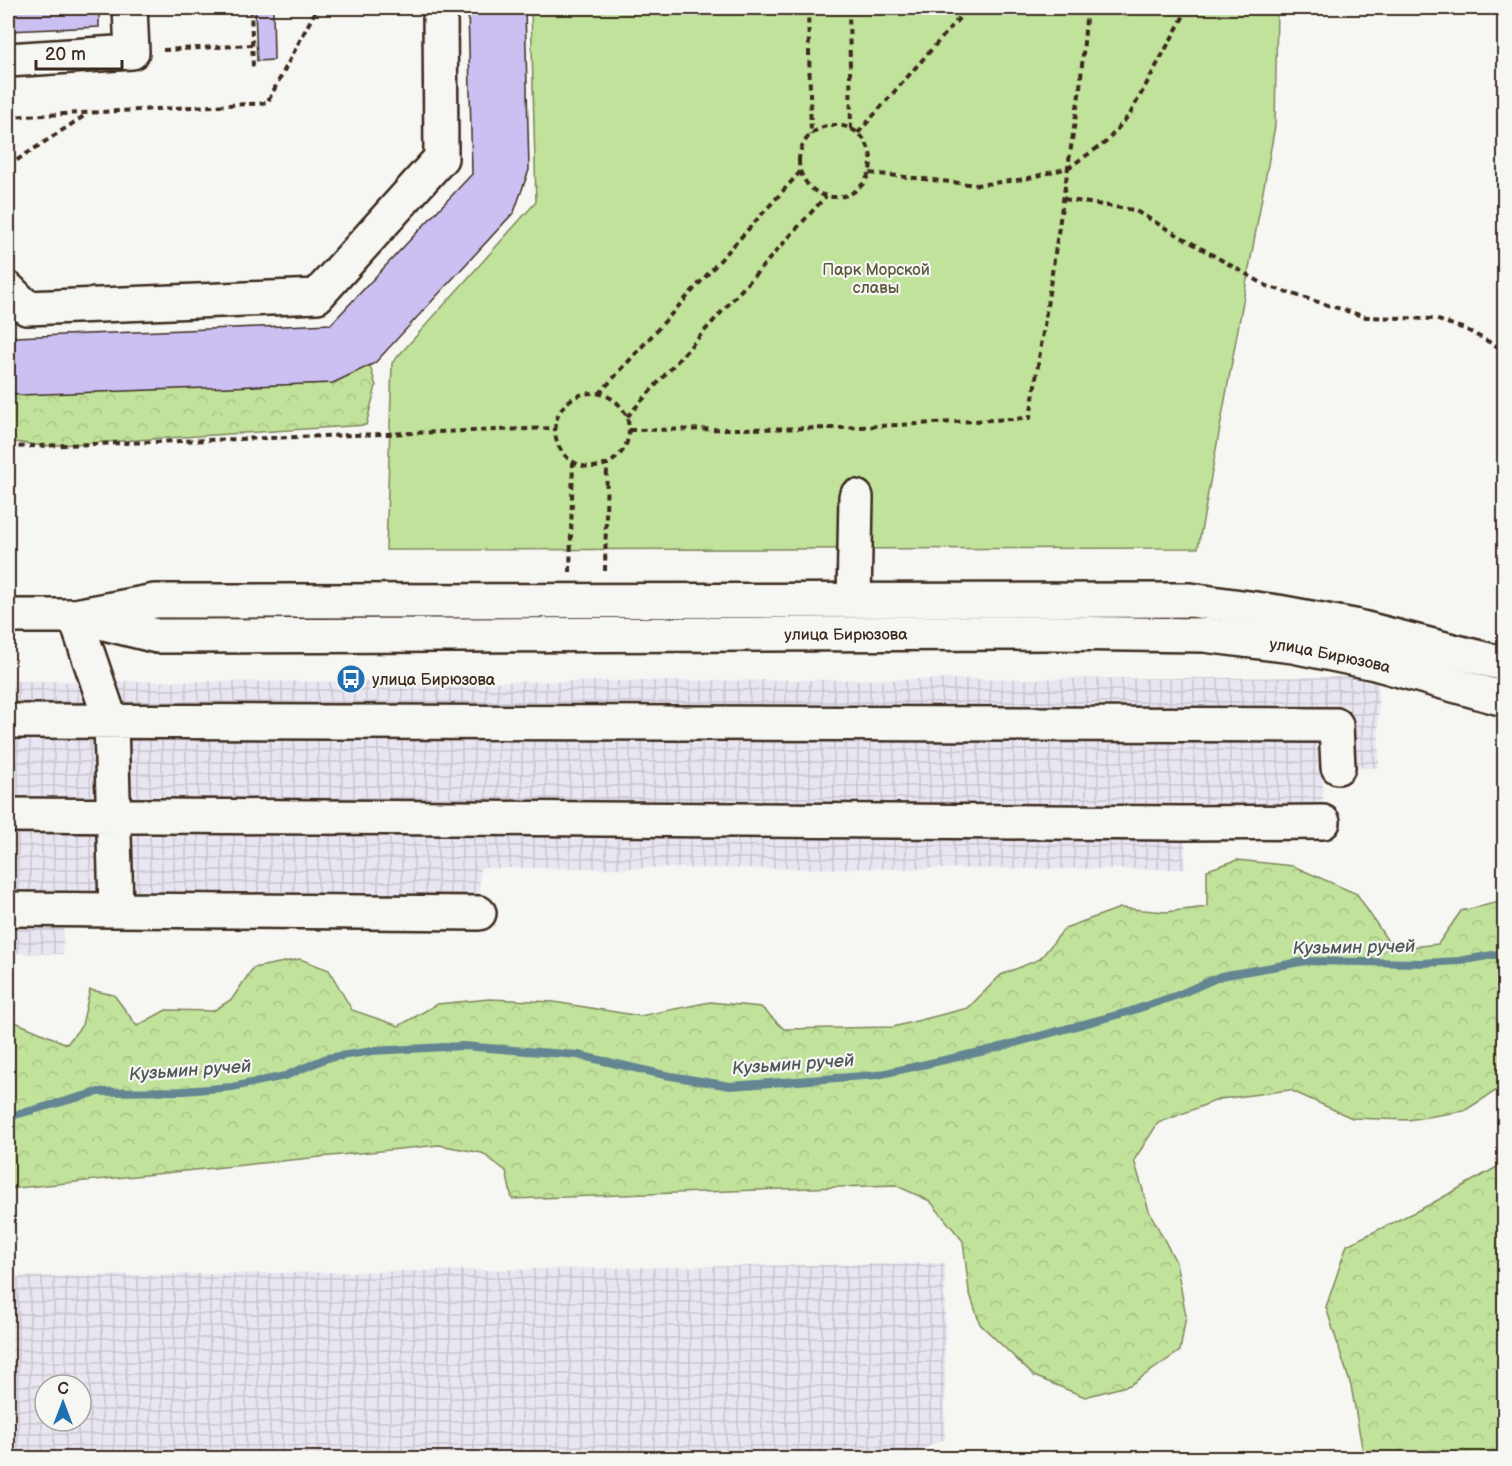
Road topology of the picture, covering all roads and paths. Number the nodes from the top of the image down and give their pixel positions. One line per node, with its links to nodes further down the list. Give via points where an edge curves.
1 (130, 8): 11 (main road)
2 (251, 8): 10 (path)
3 (317, 8): 14 (path, via 267,104)
4 (440, 8): 25 (main road, via 441,159 316,296 27,308)
5 (808, 8): 18 (path)
6 (849, 8): 16 (path)
7 (968, 8): 17 (path)
8 (1087, 8): 20 (path)
9 (1188, 8): 20 (path, via 1130,114 1106,142)
10 (252, 45): 11 (path); 13 (path)
11 (132, 52): 12 (main road)
12 (8, 60)
13 (253, 67)
14 (88, 112): 15 (path); 19 (path)
15 (8, 117)
16 (851, 129): 17 (path); 18 (path, via 832,125)
17 (858, 133): 22 (path, via 870,149)
18 (810, 135): 21 (path, via 799,156)
19 (8, 166)
20 (1068, 168): 22 (path, via 978,185); 24 (path)
21 (801, 171): 23 (path, via 811,188); 27 (path)
22 (870, 173): 23 (path, via 855,192)
23 (826, 196): 28 (path)
24 (1064, 199): 26 (path, via 1134,210 1267,286 1366,317 1435,319 1465,329); 30 (path, via 1030,418 841,428)
25 (8, 289)
26 (1504, 350)
27 (599, 394): 28 (path, via 621,406); 29 (path, via 586,393 564,405)
28 (627, 417): 30 (path)
29 (555, 428): 31 (path); 32 (path, via 561,451)
30 (629, 430): 33 (path, via 622,452)
31 (8, 447)
32 (573, 462): 33 (path, via 591,468); 36 (path)
33 (607, 464): 37 (path)
34 (856, 497): 35 (main road)
35 (854, 600): 37 (main road, улица Бирюзова); 40 (main road, улица Бирюзова, via 1190,600 1354,626)
36 (569, 601): 37 (main road, улица Бирюзова); 39 (main road, улица Бирюзова, via 154,601)
37 (605, 602)
38 (8, 616): 39 (main road, улица Бирюзова)
39 (75, 616): 41 (main road, улица Бирюзова, via 157,636 1204,634 1365,661); 43 (main road)
40 (1504, 664)
41 (1504, 699)
42 (8, 721): 43 (main road)
43 (111, 722): 44 (main road, via 1336,725); 46 (main road)
44 (1338, 767)
45 (8, 815): 46 (main road)
46 (115, 816): 47 (main road); 49 (main road)
47 (1323, 822)
48 (8, 909): 49 (main road)
49 (116, 910): 50 (main road)
50 (479, 912)

